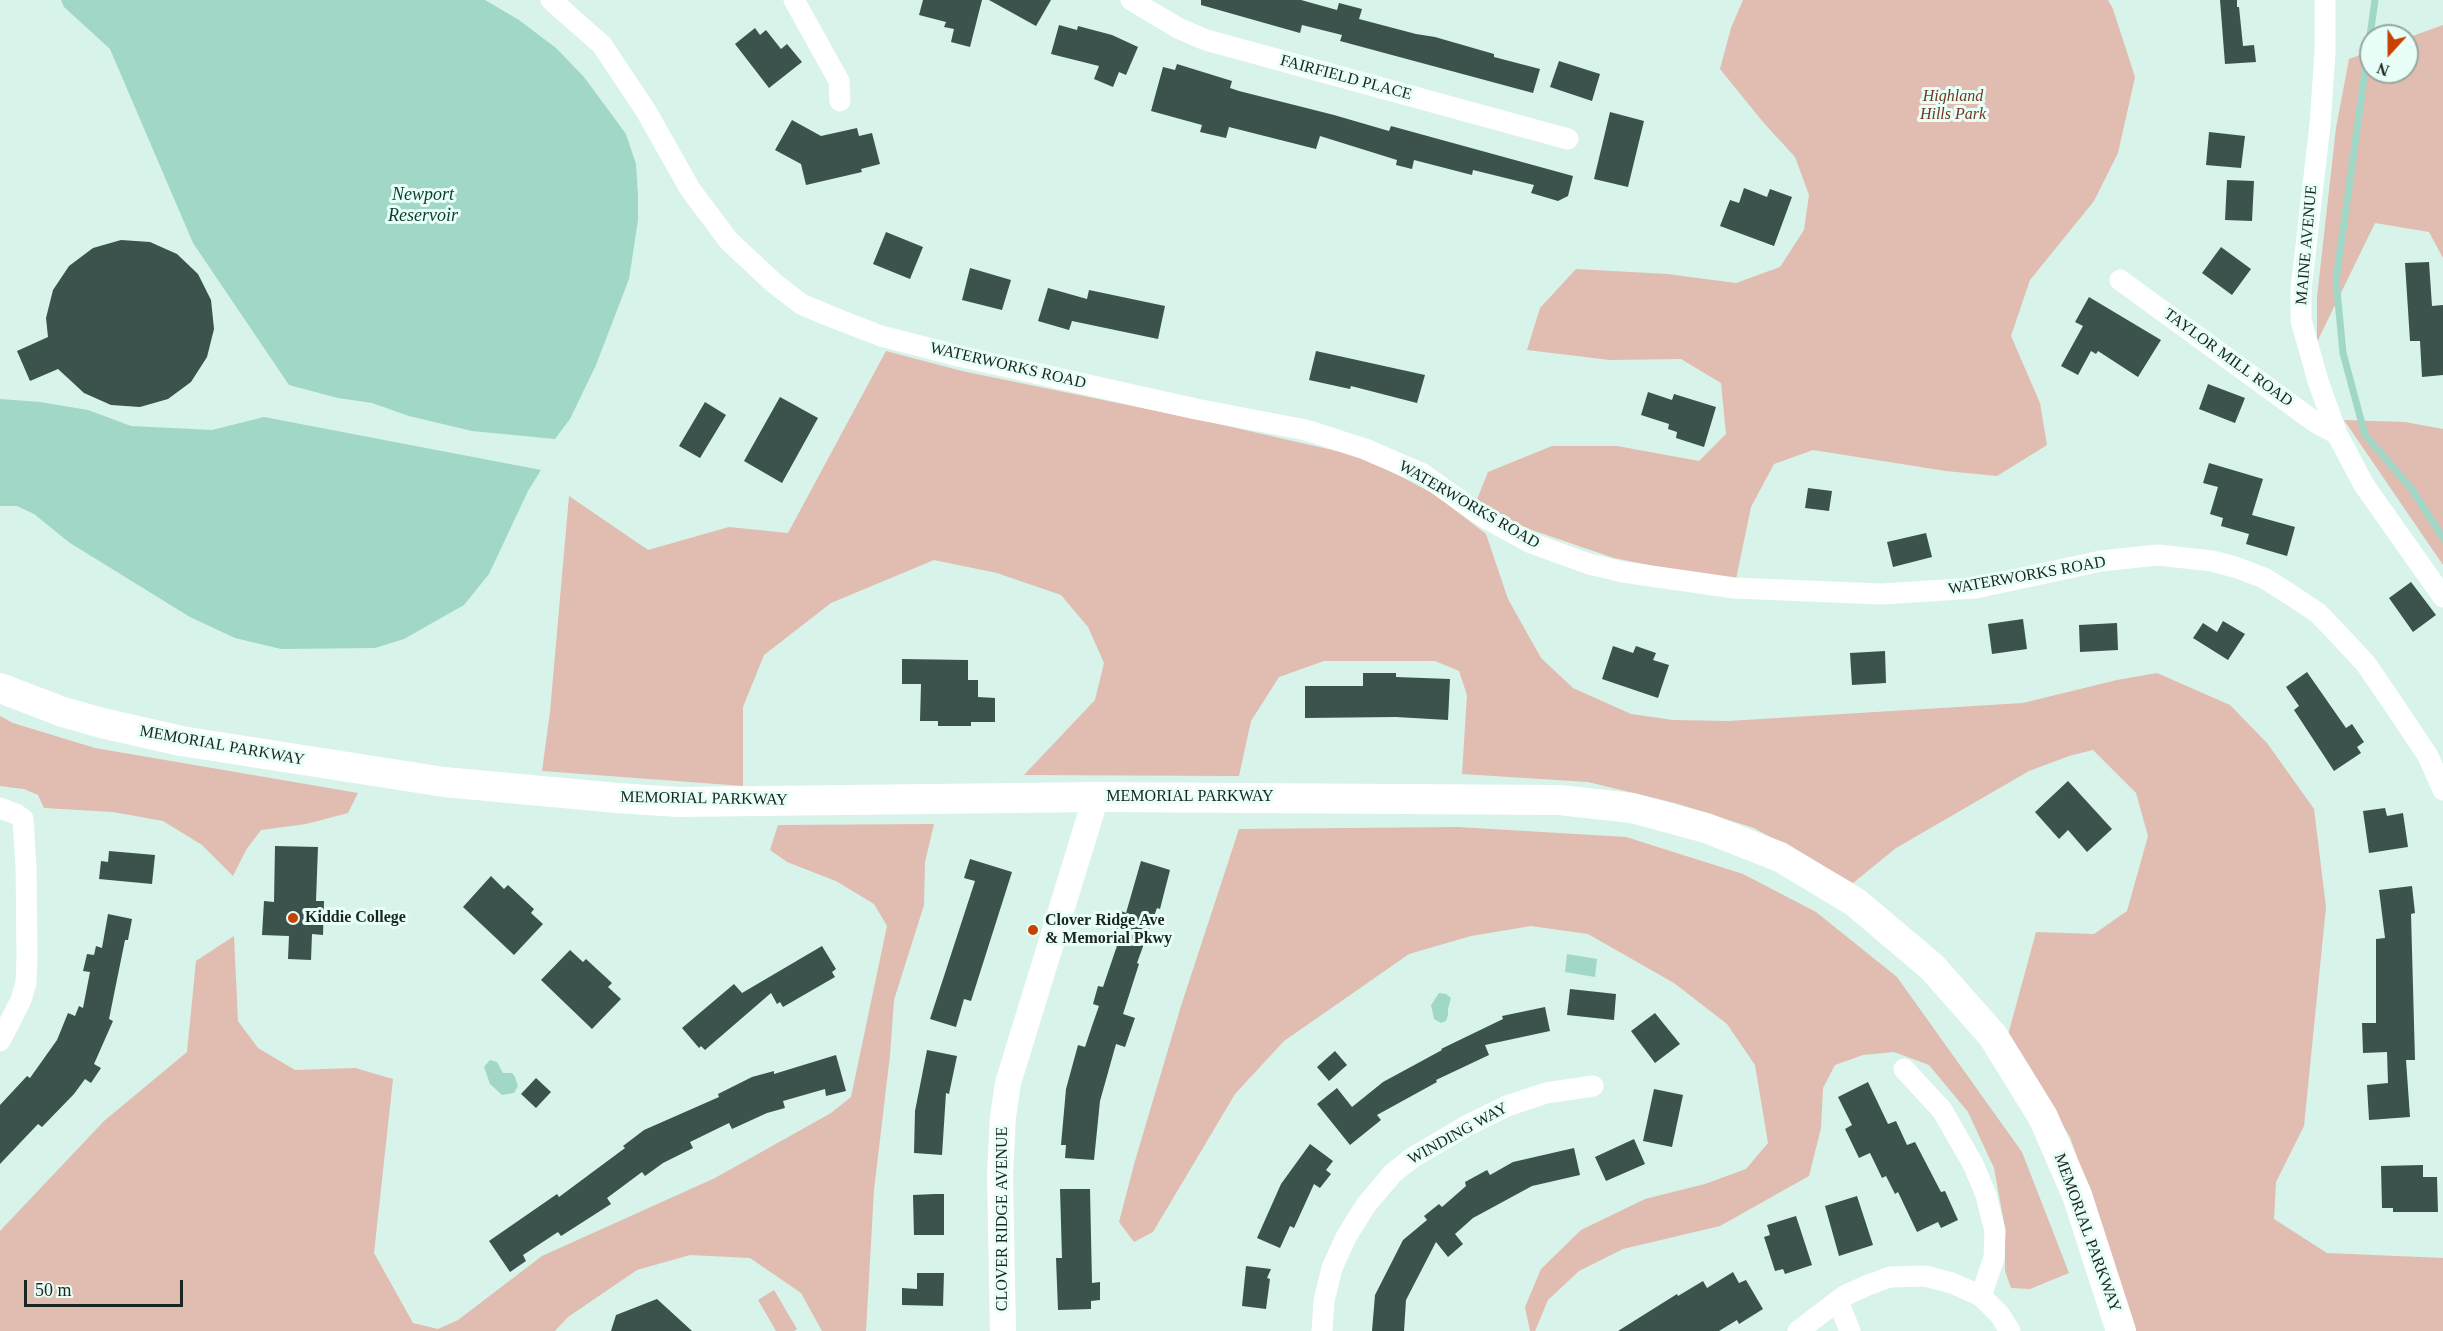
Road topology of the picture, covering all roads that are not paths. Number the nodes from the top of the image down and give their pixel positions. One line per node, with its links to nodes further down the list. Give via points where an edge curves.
1 (550, 0): 11 (street, WATERWORKS ROAD, via 602,45 690,189 729,240 801,304 832,317 881,336 963,357 1296,427 1365,448 1423,474 1482,516 1531,543 1623,572 1734,588 1881,594 1976,588 2101,561 2158,555 2238,568 2264,578 2318,613 2366,664 2428,756)
2 (794, 0): 5 (street, via 839,81)
3 (1131, 0): 6 (street, FAIRFIELD PLACE, via 1206,40)
4 (2325, 0): 8 (street, MAINE AVENUE, via 2323,86 2301,310 2307,347)
5 (840, 101)
6 (1568, 139)
7 (2120, 280): 8 (street, TAYLOR MILL ROAD)
8 (2337, 434): 9 (street, MAINE AVENUE, via 2364,485)
9 (2443, 597)
10 (0, 688): 12 (main road, MEMORIAL PARKWAY, via 63,712 142,733 444,782 678,802)
11 (2443, 790)
12 (1096, 797): 19 (street, CLOVER RIDGE AVENUE, via 1008,1083 1000,1174); 24 (main road, MEMORIAL PARKWAY, via 1559,800 1632,808 1706,828 1780,857 1856,902 1932,967 1993,1036 2043,1117 2077,1195)
13 (0, 807): 14 (street, via 23,819 27,951 21,1000)
14 (0, 1041)
15 (1904, 1069): 17 (street, via 1938,1104 1986,1195 1995,1231 1994,1258)
16 (1593, 1086): 20 (street, WINDING WAY, via 1546,1093 1507,1106 1468,1125 1393,1173 1346,1237 1329,1277)
17 (1981, 1296): 18 (street, via 1925,1276 1890,1277); 23 (street)
18 (1838, 1300): 21 (street); 22 (street)
19 (1003, 1331)
20 (1322, 1331)
21 (1798, 1331)
22 (1850, 1331)
23 (2010, 1331)
24 (2121, 1331)

